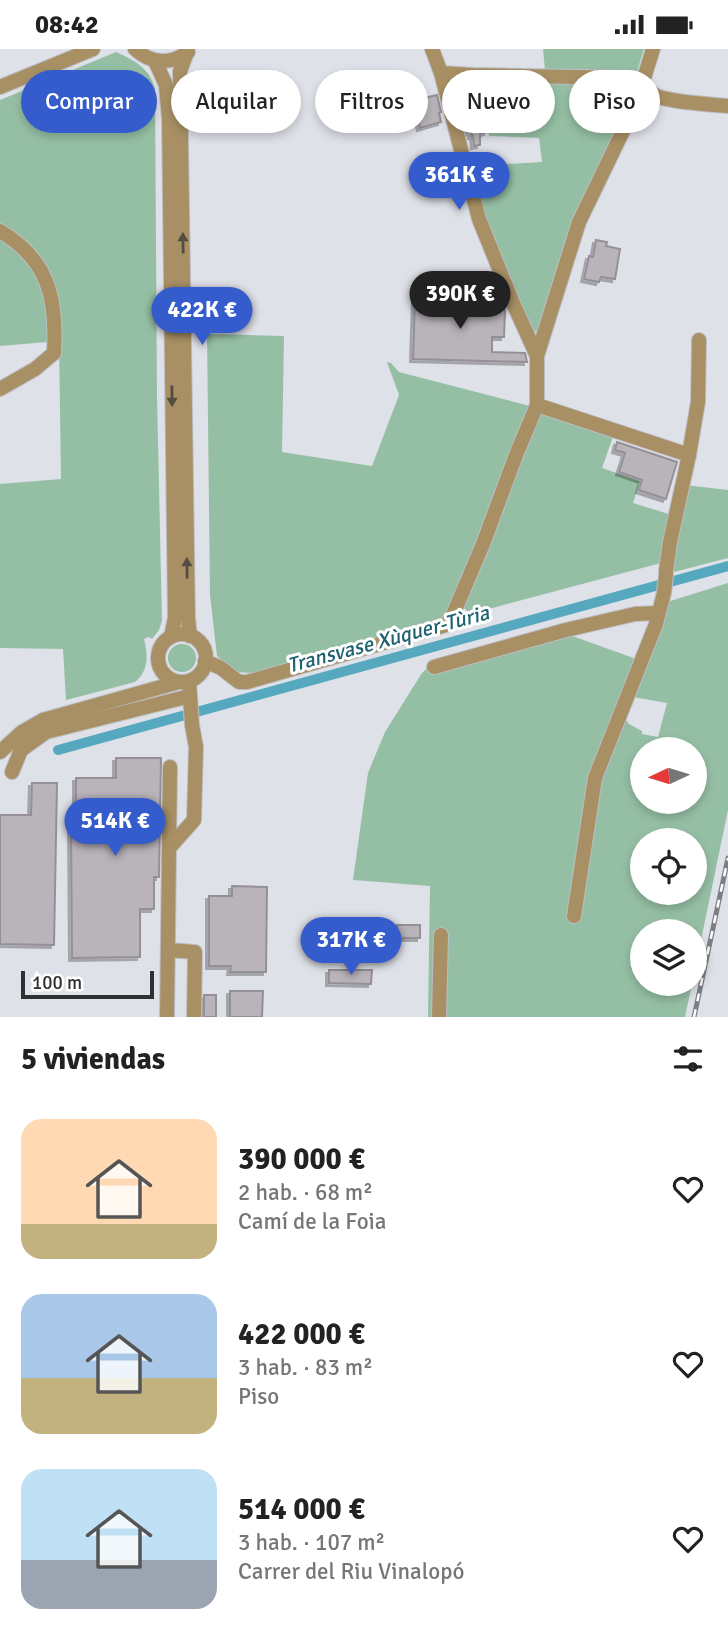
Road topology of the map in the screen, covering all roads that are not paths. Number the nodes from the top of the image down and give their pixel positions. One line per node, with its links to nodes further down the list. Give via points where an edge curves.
1 (93, 49): 10 (street)
2 (135, 49): 6 (street)
3 (432, 49): 8 (street)
4 (653, 49): 7 (street)
5 (189, 52): 6 (street, via 166,62); 21 (street, one-way to 5, via 180,71)
6 (155, 61): 22 (street, one-way to 22, via 166,85 169,118 175,618)
7 (646, 70)
8 (441, 73): 9 (street); 16 (street, via 479,219)
9 (569, 77)
10 (0, 87)
11 (660, 97): 12 (street)
12 (728, 106)
13 (622, 133): 16 (street, via 579,222)
14 (0, 230): 17 (street, via 16,240 47,281 55,336 54,353)
15 (699, 340): 19 (street, via 698,403)
16 (537, 356): 18 (street)
17 (0, 389)
18 (537, 405): 19 (street); 24 (street, via 446,625 247,681 239,682)
19 (689, 455): 20 (street)
20 (659, 613): 25 (street, via 566,630); 33 (street, via 596,778)
21 (190, 636): 22 (street); 24 (street, via 202,646)
22 (171, 638): 23 (street, via 161,647)
23 (158, 659): 26 (street, via 162,672 172,680); 27 (street)
24 (205, 661): 26 (street, via 200,674)
25 (434, 667)
26 (184, 681): 27 (street); 28 (street)
27 (136, 694): 29 (street, via 43,720)
28 (191, 699): 31 (street, via 46,732 21,750); 32 (street, via 196,747 194,820)
29 (0, 752)
30 (170, 767): 32 (street)
31 (12, 772)
32 (170, 847): 35 (street)
33 (574, 916)
34 (441, 935): 40 (street)
35 (169, 950): 36 (street); 37 (street, via 195,951)
36 (168, 988): 37 (street); 38 (street)
37 (194, 988): 39 (street)
38 (167, 1017)
39 (194, 1017)
40 (439, 1017)

